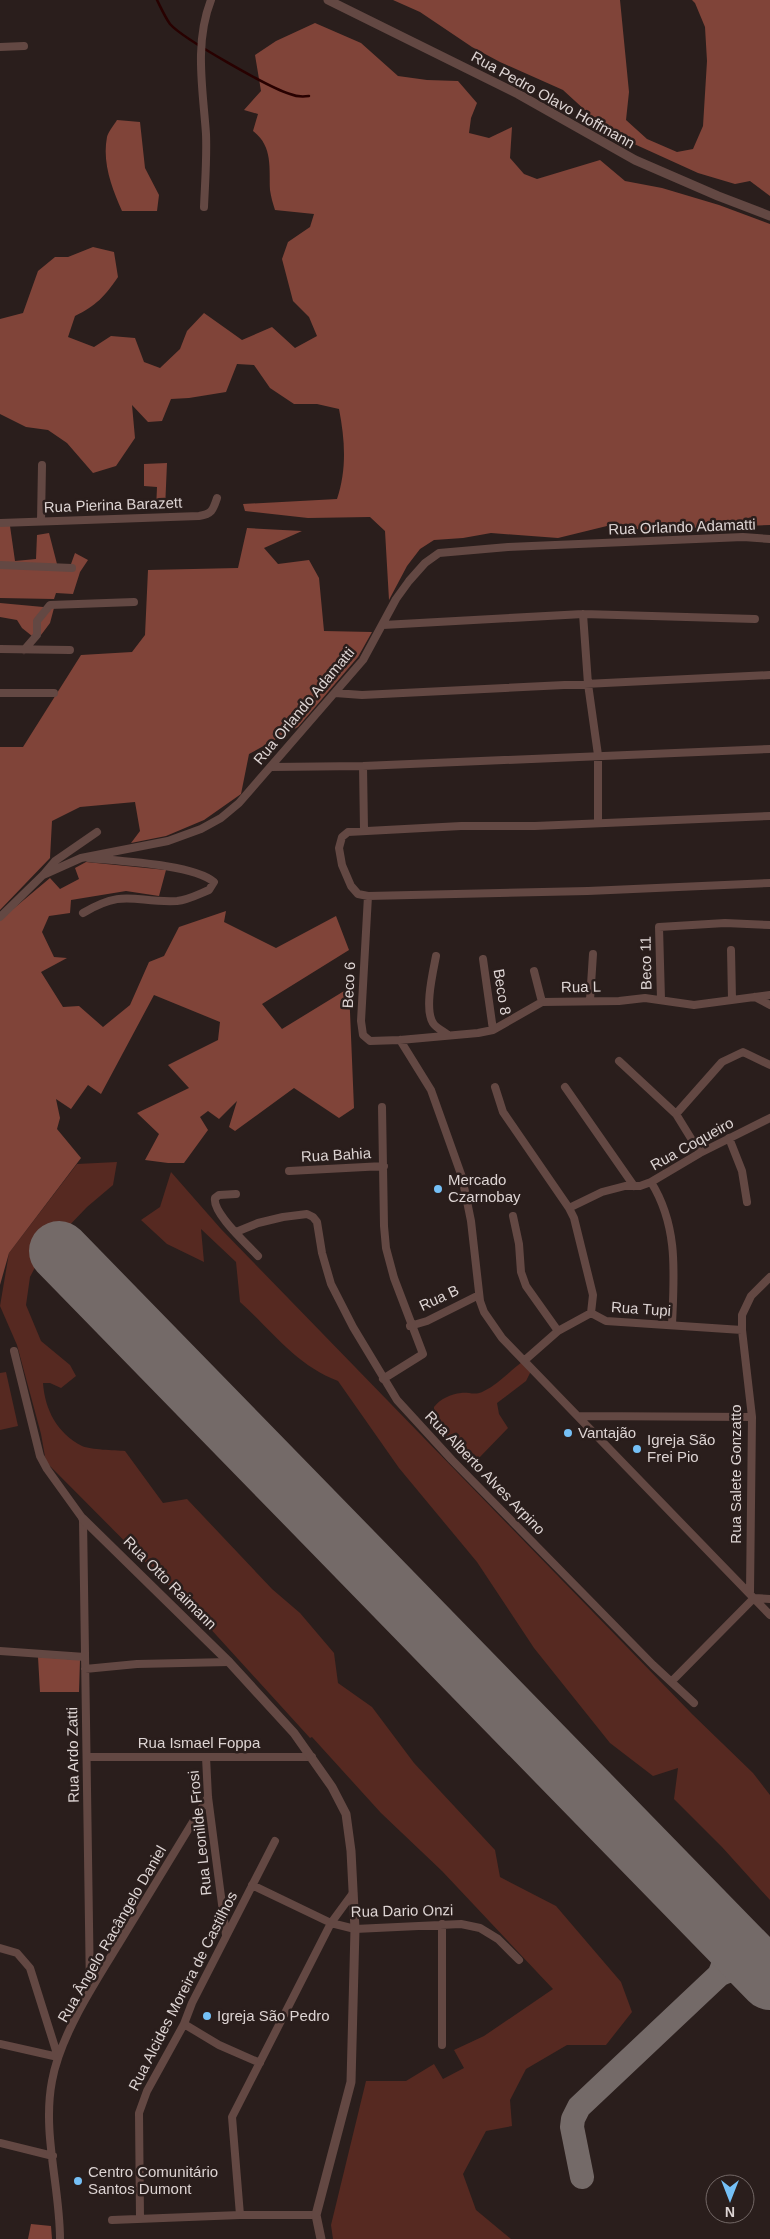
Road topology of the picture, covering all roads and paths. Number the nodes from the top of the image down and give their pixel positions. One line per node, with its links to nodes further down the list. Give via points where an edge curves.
1 (211, 0): 5 (street, via 202,41 206,136)
2 (328, 0): 6 (street, Rua Pedro Olavo Hoffmann, via 518,94 635,160)
3 (0, 46): 4 (street)
4 (24, 46)
5 (204, 208)
6 (770, 216)
7 (42, 465): 9 (street)
8 (217, 498): 9 (street, Rua Pierina Barazett, via 209,514 199,516)
9 (41, 521): 10 (street, Rua Pierina Barazett)
10 (0, 523)
11 (770, 539): 17 (street, Rua Orlando Adamatti, via 744,537 439,553 409,581)
12 (0, 565): 13 (street)
13 (72, 568)
14 (134, 602): 19 (street, via 50,604 37,621 37,635)
15 (583, 614): 16 (street); 17 (street); 22 (street)
16 (755, 619)
17 (383, 625): 23 (street, Rua Orlando Adamatti, via 363,660)
18 (0, 649): 19 (street)
19 (24, 650): 20 (street)
20 (70, 650)
21 (770, 675): 22 (street)
22 (588, 684): 23 (street, via 362,695); 27 (street)
23 (336, 692): 29 (street, Rua Orlando Adamatti)
24 (0, 693): 25 (street)
25 (54, 694)
26 (770, 749): 27 (street)
27 (598, 755): 28 (street); 31 (street)
28 (363, 766): 29 (street); 32 (street)
29 (271, 767): 34 (street, Rua Orlando Adamatti, via 239,803 201,829 168,841)
30 (770, 816): 31 (street)
31 (598, 823): 32 (street)
32 (364, 830): 37 (street, via 348,832 339,848 351,886 358,894)
33 (97, 832): 35 (street, via 55,861)
34 (81, 858): 35 (street, Rua Orlando Adamatti); 38 (street, via 169,867 192,872 214,882 209,890 178,901 131,897 110,899)
35 (43, 875): 39 (street, Rua Orlando Adamatti)
36 (770, 883): 37 (street)
37 (368, 896): 55 (street, Beco 6, via 362,980 363,1035 370,1041)
38 (83, 913)
39 (0, 917)
40 (770, 925): 48 (street, Beco 11, via 659,927)
41 (730, 950): 49 (street)
42 (593, 954): 50 (street)
43 (436, 956): 54 (street, via 430,1015 432,1022)
44 (483, 959): 53 (street, Beco 8)
45 (534, 971): 51 (street)
46 (770, 995): 47 (street, Rua L)
47 (755, 997): 49 (street, Rua L); 52 (street)
48 (661, 999): 49 (street, Rua L, via 694,1005); 50 (street, Rua L)
49 (732, 999)
50 (590, 1000): 51 (street, Rua L)
51 (542, 1002): 53 (street, Rua L)
52 (770, 1004)
53 (493, 1030): 54 (street, Rua L)
54 (448, 1035): 55 (street, Rua L)
55 (400, 1040): 76 (street, via 431,1090 462,1178)
56 (619, 1061): 61 (street)
57 (770, 1065): 61 (street, via 743,1052 728,1057)
58 (496, 1087): 71 (street, via 503,1112)
59 (565, 1087): 68 (street)
60 (382, 1107): 65 (street)
61 (676, 1114): 64 (street)
62 (770, 1118): 63 (street, Rua Coqueiro)
63 (729, 1138): 64 (street, Rua Coqueiro); 70 (street, via 742,1171)
64 (700, 1153): 67 (street, Rua Coqueiro)
65 (384, 1166): 66 (street, Rua Bahia); 79 (street, via 386,1248)
66 (289, 1172)
67 (651, 1182): 68 (street, Rua Coqueiro); 78 (street, via 666,1212 673,1247)
68 (634, 1186): 71 (street, Rua Coqueiro, via 602,1192)
69 (236, 1194): 73 (street, via 219,1196 214,1202)
70 (747, 1202)
71 (570, 1208): 77 (street, via 593,1295)
72 (513, 1216): 81 (street, via 526,1286)
73 (236, 1232): 74 (street); 84 (street, Rua Alberto Alves Arpino, via 258,1223 307,1214 317,1222 331,1284)
74 (258, 1256)
75 (770, 1277): 80 (street, Rua Salete Gonzatto, via 746,1304)
76 (480, 1294): 79 (street, Rua B, via 427,1321); 83 (street, via 484,1312 494,1328)
77 (591, 1313): 78 (street, Rua Tupi, via 606,1321); 81 (street, Rua Tupi)
78 (672, 1325): 80 (street, Rua Tupi)
79 (410, 1326): 84 (street, via 423,1354)
80 (742, 1330): 86 (street, Rua Salete Gonzatto)
81 (558, 1331): 83 (street, Rua Tupi)
82 (14, 1352): 87 (street, Rua Otto Raimann, via 40,1456)
83 (525, 1360): 85 (street)
84 (383, 1379): 95 (street, Rua Alberto Alves Arpino, via 397,1400 452,1460)
85 (578, 1416): 86 (street); 88 (street)
86 (752, 1417): 88 (street, Rua Salete Gonzatto)
87 (83, 1519): 92 (street, Rua Ardo Zatti); 93 (street, Rua Otto Raimann)
88 (752, 1595): 89 (street); 90 (street); 95 (street)
89 (770, 1599)
90 (770, 1615)
91 (0, 1651): 92 (street)
92 (85, 1657): 94 (street, Rua Ardo Zatti)
93 (229, 1662): 94 (street, via 136,1664); 99 (street, Rua Otto Raimann)
94 (85, 1669): 97 (street, Rua Ardo Zatti)
95 (672, 1681): 96 (street, Rua Alberto Alves Arpino)
96 (694, 1703)
97 (87, 1757): 98 (street, Rua Ismael Foppa); 110 (street, Rua Ardo Zatti)
98 (206, 1757): 99 (street, Rua Ismael Foppa); 100 (street, Rua Leonilde Frosi)
99 (312, 1757): 103 (street, Rua Otto Raimann, via 346,1814)
100 (208, 1797): 107 (street, Rua Leonilde Frosi); 110 (street, Rua Ângelo Racângelo Daniel)
101 (275, 1840): 102 (street, Rua Alcides Moreira de Castilhos)
102 (252, 1885): 104 (street, Rua Dario Onzi); 107 (street, Rua Alcides Moreira de Castilhos)
103 (353, 1893): 104 (street); 106 (street, Rua Otto Raimann)
104 (331, 1923): 106 (street, Rua Dario Onzi); 115 (street)
105 (442, 1924): 106 (street, Rua Dario Onzi); 109 (street, Rua Dario Onzi, via 480,1928 498,1939); 113 (street)
106 (355, 1929): 119 (street, Rua Otto Raimann, via 351,2082)
107 (226, 1935): 111 (street, Rua Alcides Moreira de Castilhos)
108 (0, 1948): 114 (street, via 17,1953 30,1968)
109 (519, 1960)
110 (90, 1991): 114 (street, Rua Ângelo Racângelo Daniel)
111 (184, 2024): 115 (street, via 219,2045); 120 (street, Rua Alcides Moreira de Castilhos, via 147,2091 139,2113)
112 (0, 2044): 114 (street)
113 (442, 2046)
114 (58, 2056): 117 (street, Rua Ângelo Racângelo Daniel, via 50,2098)
115 (260, 2063): 118 (street, via 232,2117)
116 (0, 2144): 117 (street)
117 (53, 2156): 122 (street, Rua Ângelo Racângelo Daniel, via 60,2209)
118 (240, 2215): 119 (street); 120 (street)
119 (316, 2215): 123 (street)
120 (140, 2218): 121 (street)
121 (112, 2220)
122 (60, 2239)
123 (321, 2239)

